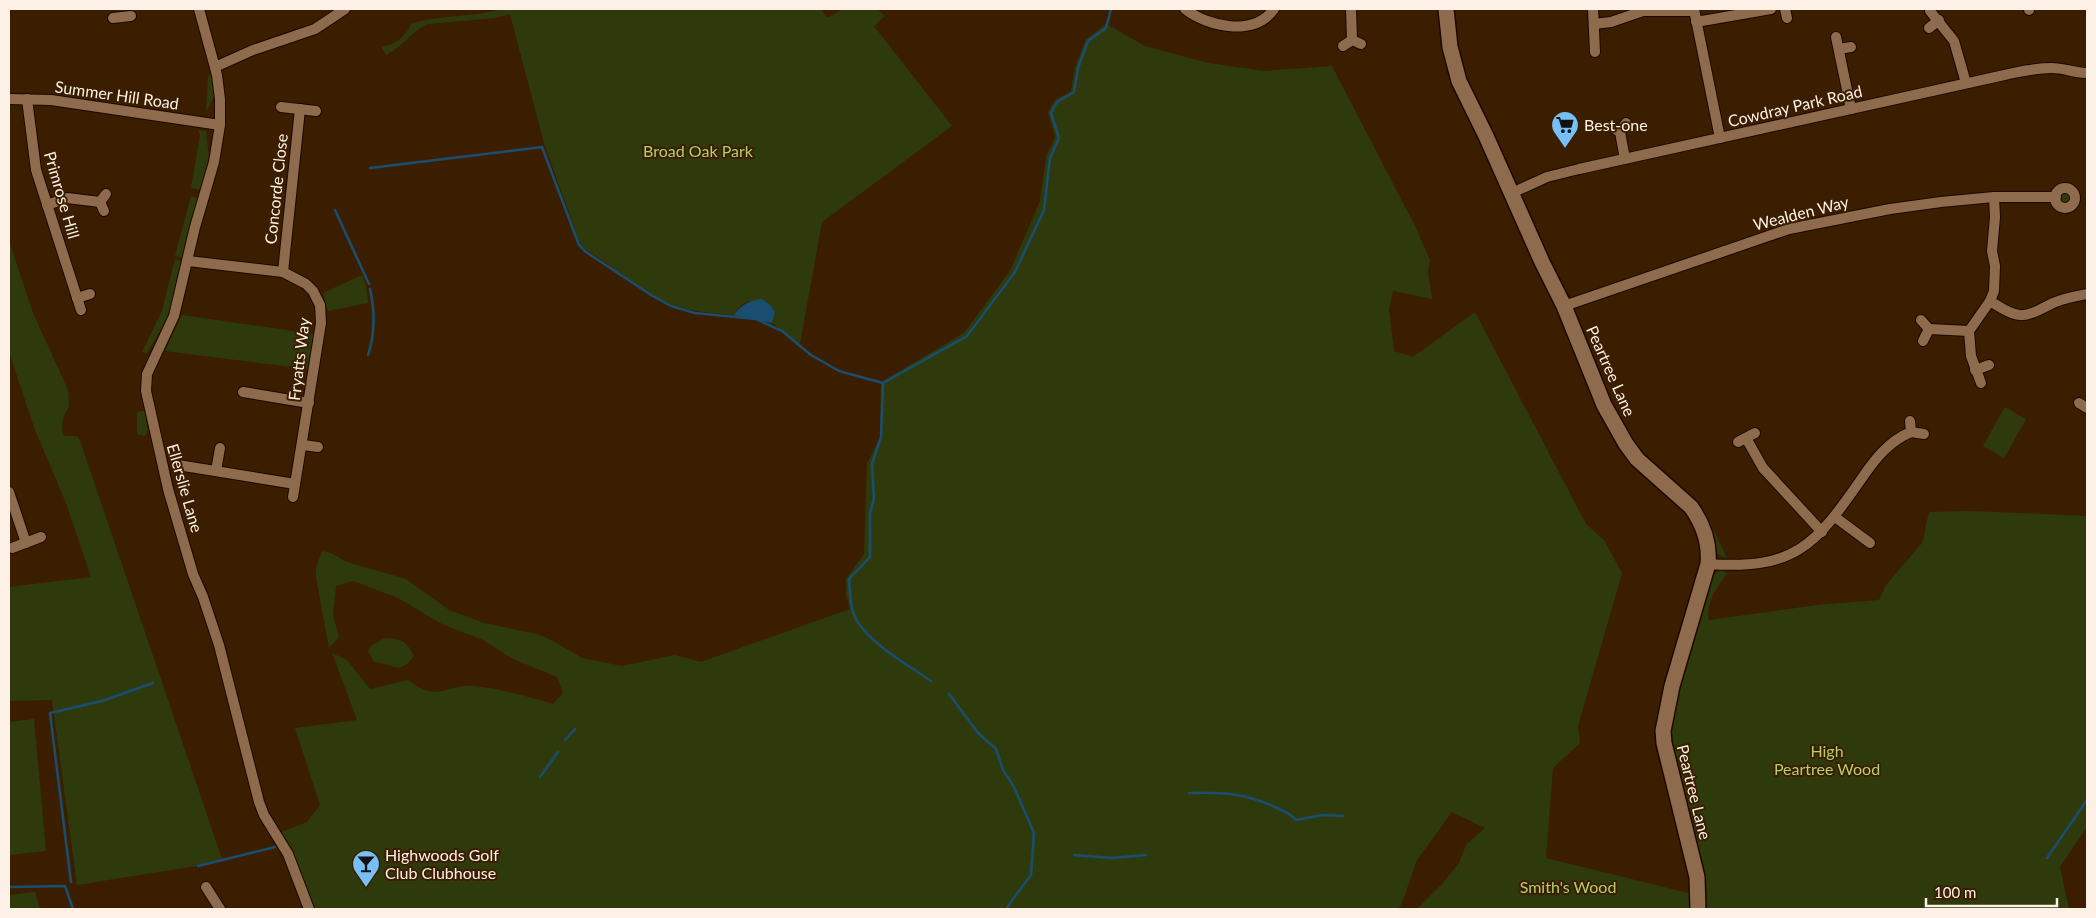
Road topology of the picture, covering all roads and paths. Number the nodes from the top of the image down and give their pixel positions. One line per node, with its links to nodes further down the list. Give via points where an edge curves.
1 (199, 9): 20 (street, Ellerslie Lane)
2 (345, 9): 20 (street, via 315,29)
3 (1184, 9): 4 (street, via 1195,17 1230,27 1261,21)
4 (1274, 9)
5 (1351, 9): 16 (street)
6 (1446, 9): 33 (street, Peartree Lane, via 1450,47 1459,81)
7 (1593, 9): 13 (street)
8 (1771, 9): 12 (street)
9 (1694, 10): 12 (street); 13 (street, via 1643,11)
10 (1930, 11): 11 (street)
11 (1938, 20): 14 (street); 22 (street, via 1954,41)
12 (1696, 22): 31 (street)
13 (1594, 24): 19 (street)
14 (1929, 28)
15 (1836, 37): 18 (street)
16 (1352, 43)
17 (1851, 47): 18 (street)
18 (1839, 49): 27 (street)
19 (1596, 52)
20 (215, 67): 29 (street, Ellerslie Lane)
21 (2087, 73): 22 (street, Cowdray Park Road, via 2039,68)
22 (1966, 83): 27 (street, Cowdray Park Road)
23 (9, 99): 24 (street, Summer Hill Road)
24 (27, 99): 29 (street, Summer Hill Road); 37 (street, Primrose Hill, via 36,170)
25 (281, 107): 26 (street)
26 (300, 109): 28 (street); 39 (street, Concorde Close)
27 (1851, 109): 31 (street, Cowdray Park Road)
28 (316, 111)
29 (220, 125): 38 (street, Ellerslie Lane, via 214,162)
30 (1618, 127): 32 (street)
31 (1720, 138): 32 (street, Cowdray Park Road)
32 (1625, 159): 33 (street, Cowdray Park Road, via 1547,178)
33 (1512, 193): 44 (street, Peartree Lane)
34 (1994, 197): 35 (street, Wealden Way, via 2056,197 2066,188 2076,198); 43 (street, via 1992,251 1995,279); 44 (street, Wealden Way, via 1890,209 1789,229)
35 (2087, 199)
36 (103, 202): 37 (street, via 67,198)
37 (47, 205): 42 (street, Primrose Hill)
38 (188, 261): 39 (street, Fryatts Way); 76 (street, Ellerslie Lane, via 174,316 147,374 148,403 168,489 193,574 219,644 259,802 288,854)
39 (283, 272): 54 (street, Fryatts Way, via 306,284 320,305 321,323)
40 (90, 294): 42 (street)
41 (2087, 294): 43 (street, via 2022,316 2008,313)
42 (77, 298): 45 (street, Primrose Hill)
43 (1990, 301): 48 (street)
44 (1564, 306): 73 (street, Peartree Lane, via 1604,405 1626,444 1642,464 1696,515 1707,539)
45 (82, 310)
46 (1921, 320): 47 (street)
47 (1929, 329): 48 (street); 49 (street)
48 (1969, 331): 51 (street, via 1970,356)
49 (1923, 341)
50 (1989, 365): 51 (street)
51 (1976, 370): 52 (street)
52 (1981, 382)
53 (243, 392): 54 (street)
54 (309, 403): 59 (street, Fryatts Way)
55 (1910, 421): 56 (street)
56 (1911, 432): 57 (street); 67 (street, via 1901,436 1879,455)
57 (1924, 434)
58 (1746, 438): 68 (street, via 1763,468)
59 (303, 445): 60 (street); 64 (street, Fryatts Way)
60 (318, 446)
61 (220, 448): 63 (street)
62 (178, 465): 63 (street)
63 (216, 471): 64 (street)
64 (296, 484): 66 (street, Fryatts Way)
65 (9, 492): 70 (street)
66 (293, 497)
67 (1835, 517): 68 (street); 71 (street)
68 (1822, 532): 73 (street, via 1786,557 1768,563)
69 (42, 537): 70 (street)
70 (26, 543): 72 (street)
71 (1870, 543)
72 (12, 548)
73 (1708, 564): 77 (street, Peartree Lane, via 1672,686 1664,731 1664,743 1697,877)
74 (206, 887): 75 (street)
75 (220, 909)
76 (309, 909)
77 (1698, 909)

